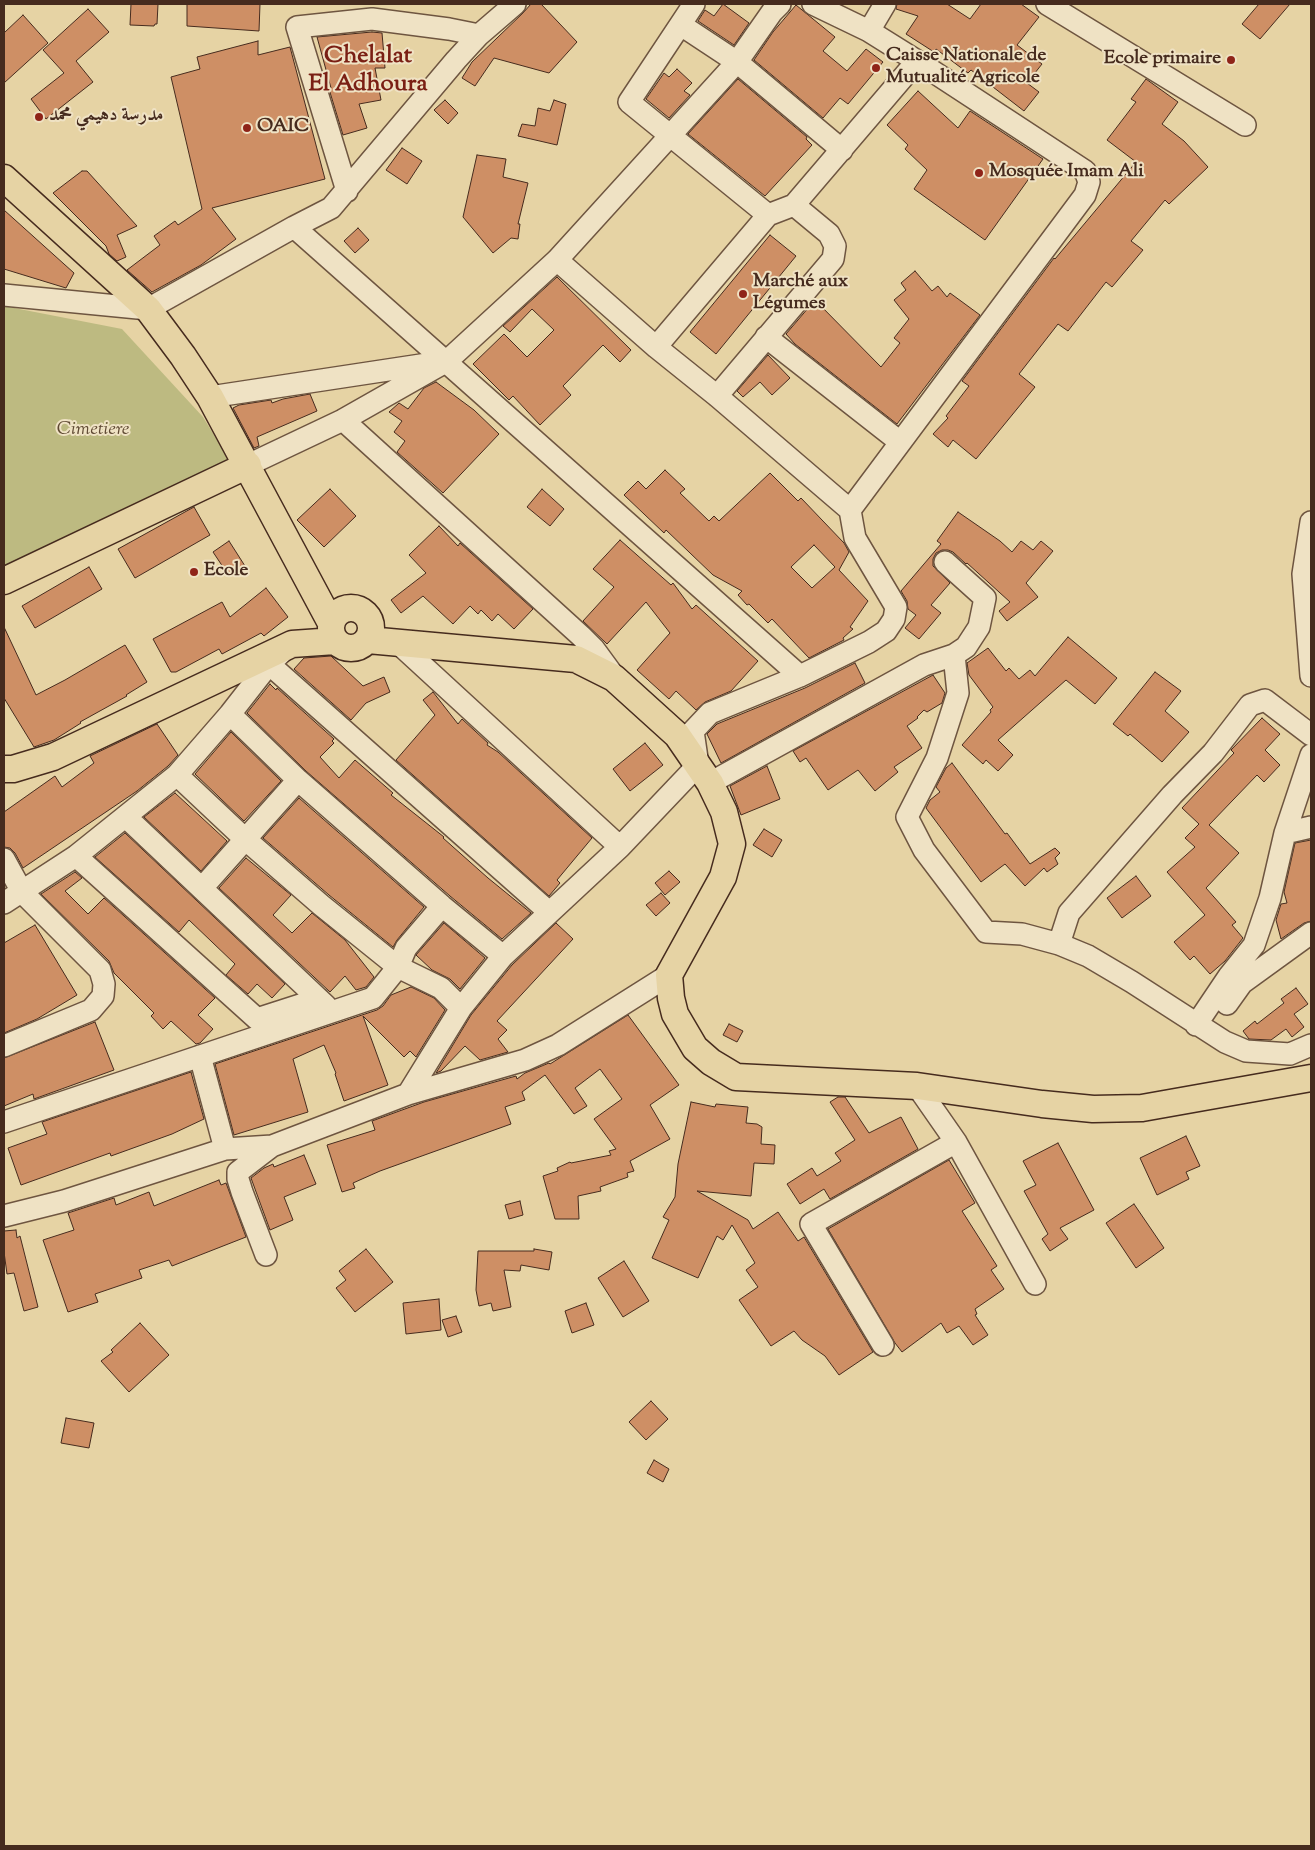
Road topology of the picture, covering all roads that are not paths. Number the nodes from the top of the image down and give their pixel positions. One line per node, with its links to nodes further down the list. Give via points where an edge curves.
1 (515, 4): 9 (street)
2 (694, 4): 7 (street)
3 (813, 4): 8 (street)
4 (885, 4): 8 (street)
5 (1047, 4): 12 (street)
6 (770, 6): 11 (street)
7 (681, 25): 11 (street); 13 (street, via 629,102)
8 (869, 31): 10 (street)
9 (480, 36): 16 (street); 16 (street, via 372,19 297,27)
10 (917, 61): 14 (street); 29 (street, via 1085,171 1089,182 1085,194)
11 (737, 62): 13 (street); 14 (street)
12 (1245, 125)
13 (671, 136): 18 (street); 20 (street)
14 (842, 150): 17 (street)
15 (4, 178): 22 (main road)
16 (347, 191): 19 (street, via 331,208)
17 (794, 205): 18 (street); 23 (street, via 829,234 835,246 833,259)
18 (768, 215): 24 (street)
19 (294, 226): 22 (street); 25 (street)
20 (558, 260): 24 (street); 25 (street)
21 (4, 295): 22 (street)
22 (148, 310): 27 (main road)
23 (766, 337): 26 (street); 29 (street)
24 (656, 347): 26 (street)
25 (447, 361): 27 (street); 28 (street); 42 (street)
26 (717, 396): 31 (street)
27 (210, 397): 30 (main road)
28 (342, 420): 30 (street); 43 (street, via 588,642)
29 (900, 442): 31 (street)
30 (248, 465): 34 (main road); 35 (main road, via 294,552)
31 (850, 510): 42 (street, via 855,538 896,606 894,619 886,631 869,642)
32 (1311, 522): 40 (street, via 1303,574)
33 (945, 562): 39 (street, via 985,598 979,627 966,647)
34 (4, 580)
35 (338, 624): 36 (main road, via 340,646 354,648); 36 (main road, via 353,608 360,610 372,626); 38 (main road)
36 (368, 640): 37 (main road)
37 (398, 643): 43 (main road, via 576,659); 55 (street)
38 (292, 644): 41 (street); 47 (main road, via 53,757)
39 (954, 655): 48 (street, via 924,665); 63 (street, via 958,693 937,758 907,817 924,850 986,932 1022,934)
40 (1311, 663)
41 (269, 664): 44 (street); 61 (street)
42 (800, 676): 48 (street, via 710,713 693,731)
43 (616, 680): 48 (main road, via 677,735)
44 (230, 714): 49 (street); 50 (street)
45 (1311, 735): 63 (street, via 1265,700 1250,705 1212,753 1069,913)
46 (1311, 756): 53 (street)
47 (4, 769)
48 (704, 774): 55 (street); 66 (main road, via 724,812 732,844 723,877)
49 (177, 775): 51 (street); 54 (street)
50 (298, 780): 54 (street); 60 (street)
51 (126, 817): 56 (street); 58 (street)
52 (1311, 827): 53 (street)
53 (1285, 833): 69 (street, via 1270,898 1254,945 1229,976)
54 (245, 839): 58 (street); 65 (street)
55 (620, 847): 61 (street)
56 (76, 856): 59 (street); 67 (street, via 257,1019)
57 (4, 859): 59 (street)
58 (202, 888): 67 (street)
59 (13, 898): 70 (street, via 100,970 104,990 91,1010)
60 (442, 906): 64 (street); 65 (street, via 406,948)
61 (549, 912): 64 (street)
62 (1311, 933): 69 (street, via 1242,983)
63 (1060, 944): 69 (street, via 1088,956)
64 (503, 956): 68 (street)
65 (398, 967): 67 (street, via 373,998); 68 (street, via 441,988)
66 (669, 975): 74 (main road, via 674,1014 685,1034 711,1062 736,1077); 75 (street, via 558,1045 525,1060)
67 (326, 1005): 72 (street)
68 (460, 1008): 75 (street)
69 (1202, 1028): 71 (street, via 1246,1051 1290,1054)
70 (4, 1046)
71 (1311, 1046)
72 (200, 1056): 76 (street); 79 (street)
73 (1311, 1078): 74 (main road, via 1142,1108 1093,1109)
74 (917, 1086): 77 (street)
75 (408, 1094): 78 (street)
76 (4, 1122)
77 (956, 1142): 82 (street); 83 (street, via 811,1224)
78 (272, 1146): 79 (street); 81 (street, via 238,1172 242,1192)
79 (225, 1149): 80 (street, via 64,1201)
80 (4, 1216)
81 (266, 1255)
82 (1035, 1284)
83 (883, 1345)

